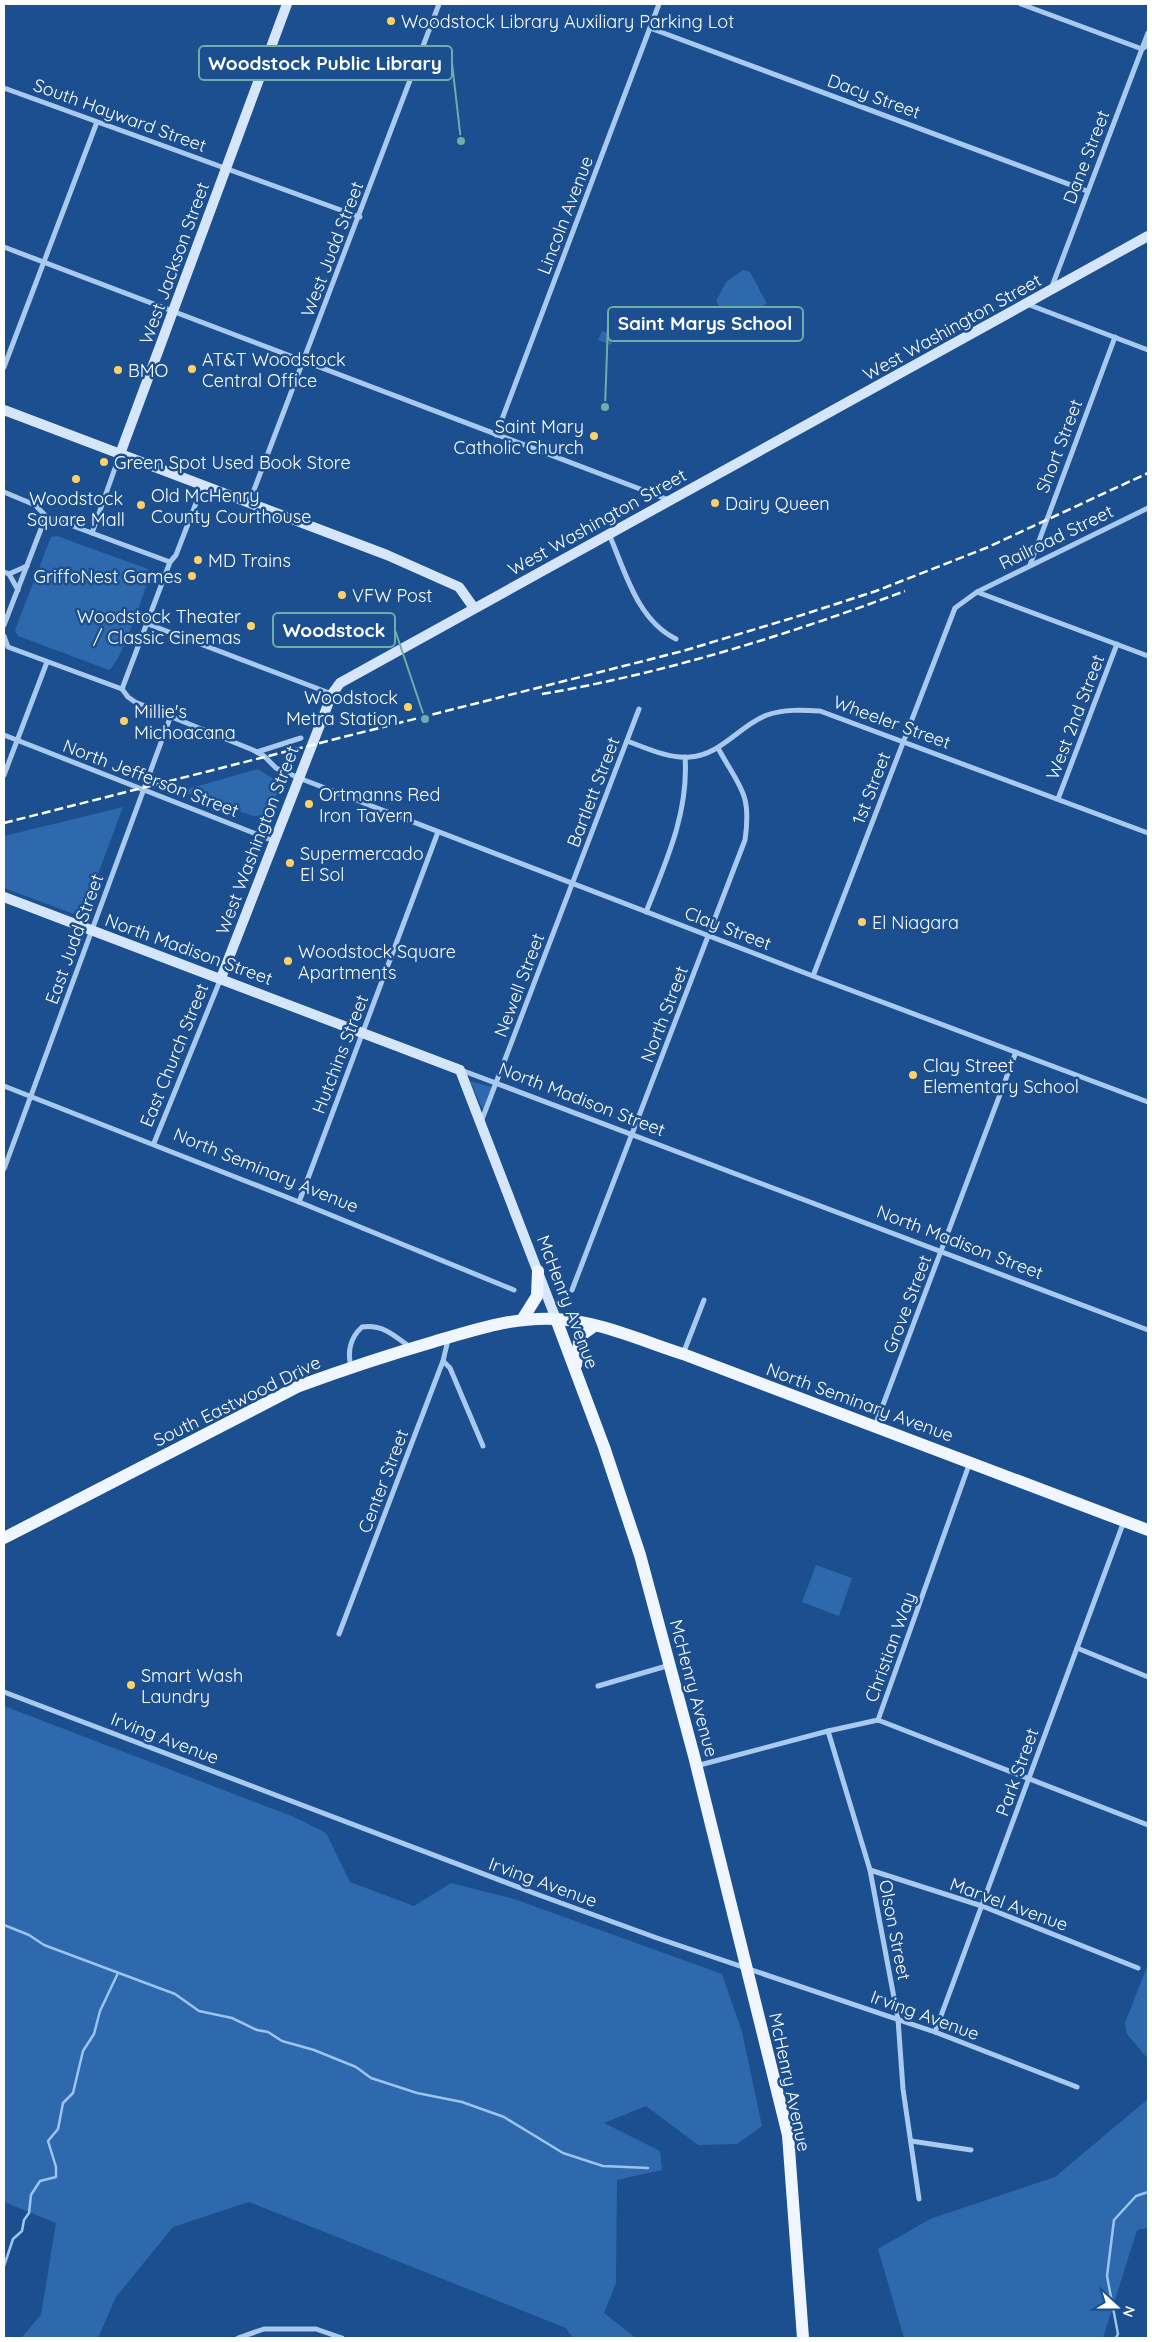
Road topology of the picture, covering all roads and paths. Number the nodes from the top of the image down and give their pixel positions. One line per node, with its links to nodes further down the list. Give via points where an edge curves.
1 (287, 4): 11 (main road, West Jackson Street)
2 (439, 4): 13 (street, West Judd Street)
3 (659, 4): 5 (street, Lincoln Avenue)
4 (1021, 4): 8 (street)
5 (650, 28): 12 (street, Dacy Street); 25 (street, Lincoln Avenue)
6 (1148, 33): 8 (street, Dane Street)
7 (1148, 45): 8 (street)
8 (1142, 49): 12 (street, Dane Street)
9 (4, 88): 10 (street, South Hayward Street)
10 (97, 122): 11 (street, South Hayward Street); 16 (street)
11 (227, 167): 13 (street, South Hayward Street); 19 (main road, West Jackson Street)
12 (1087, 191): 17 (street, Dane Street)
13 (360, 217): 22 (street, West Judd Street)
14 (1148, 236): 17 (main road, West Washington Street)
15 (4, 247): 16 (street)
16 (44, 262): 19 (street); 23 (street)
17 (1050, 292): 18 (main road, West Washington Street)
18 (1027, 304): 20 (street); 29 (main road, West Washington Street)
19 (174, 312): 22 (street); 26 (main road, West Jackson Street)
20 (1115, 337): 21 (street); 36 (street, Short Street)
21 (1148, 350)
22 (303, 361): 25 (street); 30 (street, West Judd Street)
23 (4, 367)
24 (4, 410): 26 (main road)
25 (496, 435): 29 (street)
26 (120, 454): 27 (main road); 33 (street, West Jackson Street)
27 (203, 485): 30 (main road); 35 (street, via 176,556)
28 (4, 492): 32 (street, via 35,505)
29 (670, 500): 34 (main road, West Washington Street)
30 (249, 503): 41 (main road, via 388,555 459,587)
31 (1148, 508): 36 (street, Railroad Street)
32 (46, 516): 33 (street); 37 (street)
33 (92, 533): 35 (street)
34 (609, 534): 41 (main road, West Washington Street); 45 (street, via 649,620)
35 (170, 562): 42 (street)
36 (1030, 565): 40 (street, Railroad Street)
37 (27, 566): 38 (street); 39 (street)
38 (6, 573): 39 (street)
39 (18, 590): 43 (street)
40 (977, 592): 46 (street); 57 (street, 1st Street, via 955,608)
41 (474, 608): 50 (main road, West Washington Street, via 353,674)
42 (148, 624): 49 (street); 50 (street)
43 (4, 625)
44 (4, 636): 48 (street, Clay Street, via 8,646)
45 (676, 639)
46 (1117, 644): 47 (street); 64 (street, West 2nd Street)
47 (1148, 656)
48 (47, 662): 49 (street, Clay Street); 55 (street)
49 (122, 689): 52 (street, Clay Street, via 135,702)
50 (332, 694): 62 (main road, West Washington Street)
51 (639, 709): 56 (street, Bartlett Street)
52 (170, 718): 59 (street, Clay Street); 63 (street, East Judd Street)
53 (4, 735): 55 (street, North Jefferson Street)
54 (301, 738): 59 (street)
55 (17, 740): 61 (street); 63 (street, North Jefferson Street)
56 (627, 741): 60 (street, Wheeler Street); 68 (street, Bartlett Street)
57 (904, 741): 58 (street, Wheeler Street, via 820,711 798,709 767,715); 64 (street, Wheeler Street); 73 (street, 1st Street)
58 (718, 748): 60 (street, Wheeler Street); 72 (street, North Street, via 738,780 746,802 747,823 745,840)
59 (257, 752): 62 (street, Clay Street, via 276,768)
60 (685, 757): 70 (street, via 684,806)
61 (4, 774)
62 (299, 778): 65 (street, Clay Street); 67 (main road, West Washington Street)
63 (143, 790): 67 (street, North Jefferson Street); 71 (street, East Judd Street)
64 (1058, 799): 66 (street, Wheeler Street)
65 (438, 832): 68 (street, Clay Street); 75 (street, Hutchins Street)
66 (1148, 833)
67 (274, 841): 74 (main road, West Washington Street)
68 (572, 884): 70 (street, Clay Street); 78 (street, Newell Street)
69 (4, 897): 71 (main road, North Madison Street)
70 (646, 912): 72 (street, Clay Street)
71 (92, 930): 74 (main road, North Madison Street); 80 (street, East Judd Street)
72 (708, 935): 73 (street, Clay Street); 83 (street, North Street)
73 (813, 976): 76 (street, Clay Street)
74 (221, 978): 75 (main road, North Madison Street); 84 (street, East Church Street)
75 (363, 1032): 77 (main road, North Madison Street); 86 (street, Hutchins Street)
76 (1016, 1052): 81 (street, Clay Street); 87 (street, Grove Street)
77 (460, 1070): 78 (street, North Madison Street); 82 (main road, McHenry Avenue)
78 (496, 1084): 82 (street, Newell Street); 83 (street, North Madison Street)
79 (4, 1086): 80 (street, North Seminary Avenue)
80 (31, 1096): 84 (street, North Seminary Avenue); 85 (street, East Judd Street)
81 (1148, 1102)
82 (481, 1123): 88 (main road, McHenry Avenue)
83 (632, 1135): 87 (street, North Madison Street); 90 (street, North Street)
84 (154, 1143): 86 (street, North Seminary Avenue)
85 (4, 1169)
86 (300, 1202): 89 (street, North Seminary Avenue)
87 (941, 1251): 95 (street, North Madison Street); 102 (street, Grove Street)
88 (538, 1271): 92 (main road, McHenry Avenue); 93 (main road, via 537,1296)
89 (514, 1290)
90 (572, 1290)
91 (704, 1300): 98 (street)
92 (556, 1318): 93 (main road, South Eastwood Drive); 94 (main road, North Seminary Avenue); 101 (main road, McHenry Avenue)
93 (522, 1320): 96 (main road, South Eastwood Drive, via 505,1321)
94 (594, 1326): 98 (main road, North Seminary Avenue); 101 (main road, via 580,1336)
95 (1148, 1330)
96 (449, 1337): 97 (main road, South Eastwood Drive); 99 (street, Center Street)
97 (411, 1348): 100 (main road, South Eastwood Drive); 100 (street, via 388,1331 362,1327 350,1345)
98 (683, 1354): 102 (main road, North Seminary Avenue)
99 (443, 1361): 103 (street, via 450,1368); 108 (street, Center Street)
100 (351, 1368): 107 (main road, South Eastwood Drive, via 299,1386 247,1411)
101 (575, 1370): 110 (main road, McHenry Avenue, via 637,1546)
102 (875, 1426): 104 (main road, North Seminary Avenue)
103 (483, 1446)
104 (970, 1462): 105 (main road, North Seminary Avenue); 114 (street, Christian Way)
105 (1124, 1521): 106 (main road, North Seminary Avenue); 109 (street, Park Street)
106 (1148, 1530)
107 (4, 1538)
108 (339, 1634)
109 (1077, 1648): 111 (street); 117 (street, Park Street)
110 (670, 1665): 112 (street); 116 (main road, McHenry Avenue)
111 (1148, 1677)
112 (598, 1686)
113 (4, 1692): 122 (street, Irving Avenue, via 530,1892)
114 (878, 1720): 115 (street, Christian Way); 117 (street)
115 (828, 1731): 116 (street, Christian Way); 119 (street, Olson Street)
116 (696, 1766): 122 (main road, McHenry Avenue)
117 (1029, 1779): 118 (street); 120 (street, Park Street)
118 (1148, 1825)
119 (870, 1870): 120 (street, Marvel Avenue); 123 (street, Olson Street)
120 (982, 1906): 121 (street, Marvel Avenue); 124 (street, Park Street)
121 (1138, 1968)
122 (747, 1969): 123 (street, Irving Avenue); 131 (main road, McHenry Avenue, via 788,2135)
123 (898, 2019): 124 (street, Irving Avenue); 126 (street, Olson Street, via 903,2090)
124 (935, 2032): 125 (street, Irving Avenue)
125 (1077, 2088)
126 (911, 2141): 127 (street); 128 (street, Olson Street)
127 (971, 2150)
128 (919, 2200)
129 (238, 2338): 130 (street, via 264,2329 316,2328)
130 (342, 2338)
131 (803, 2338)

